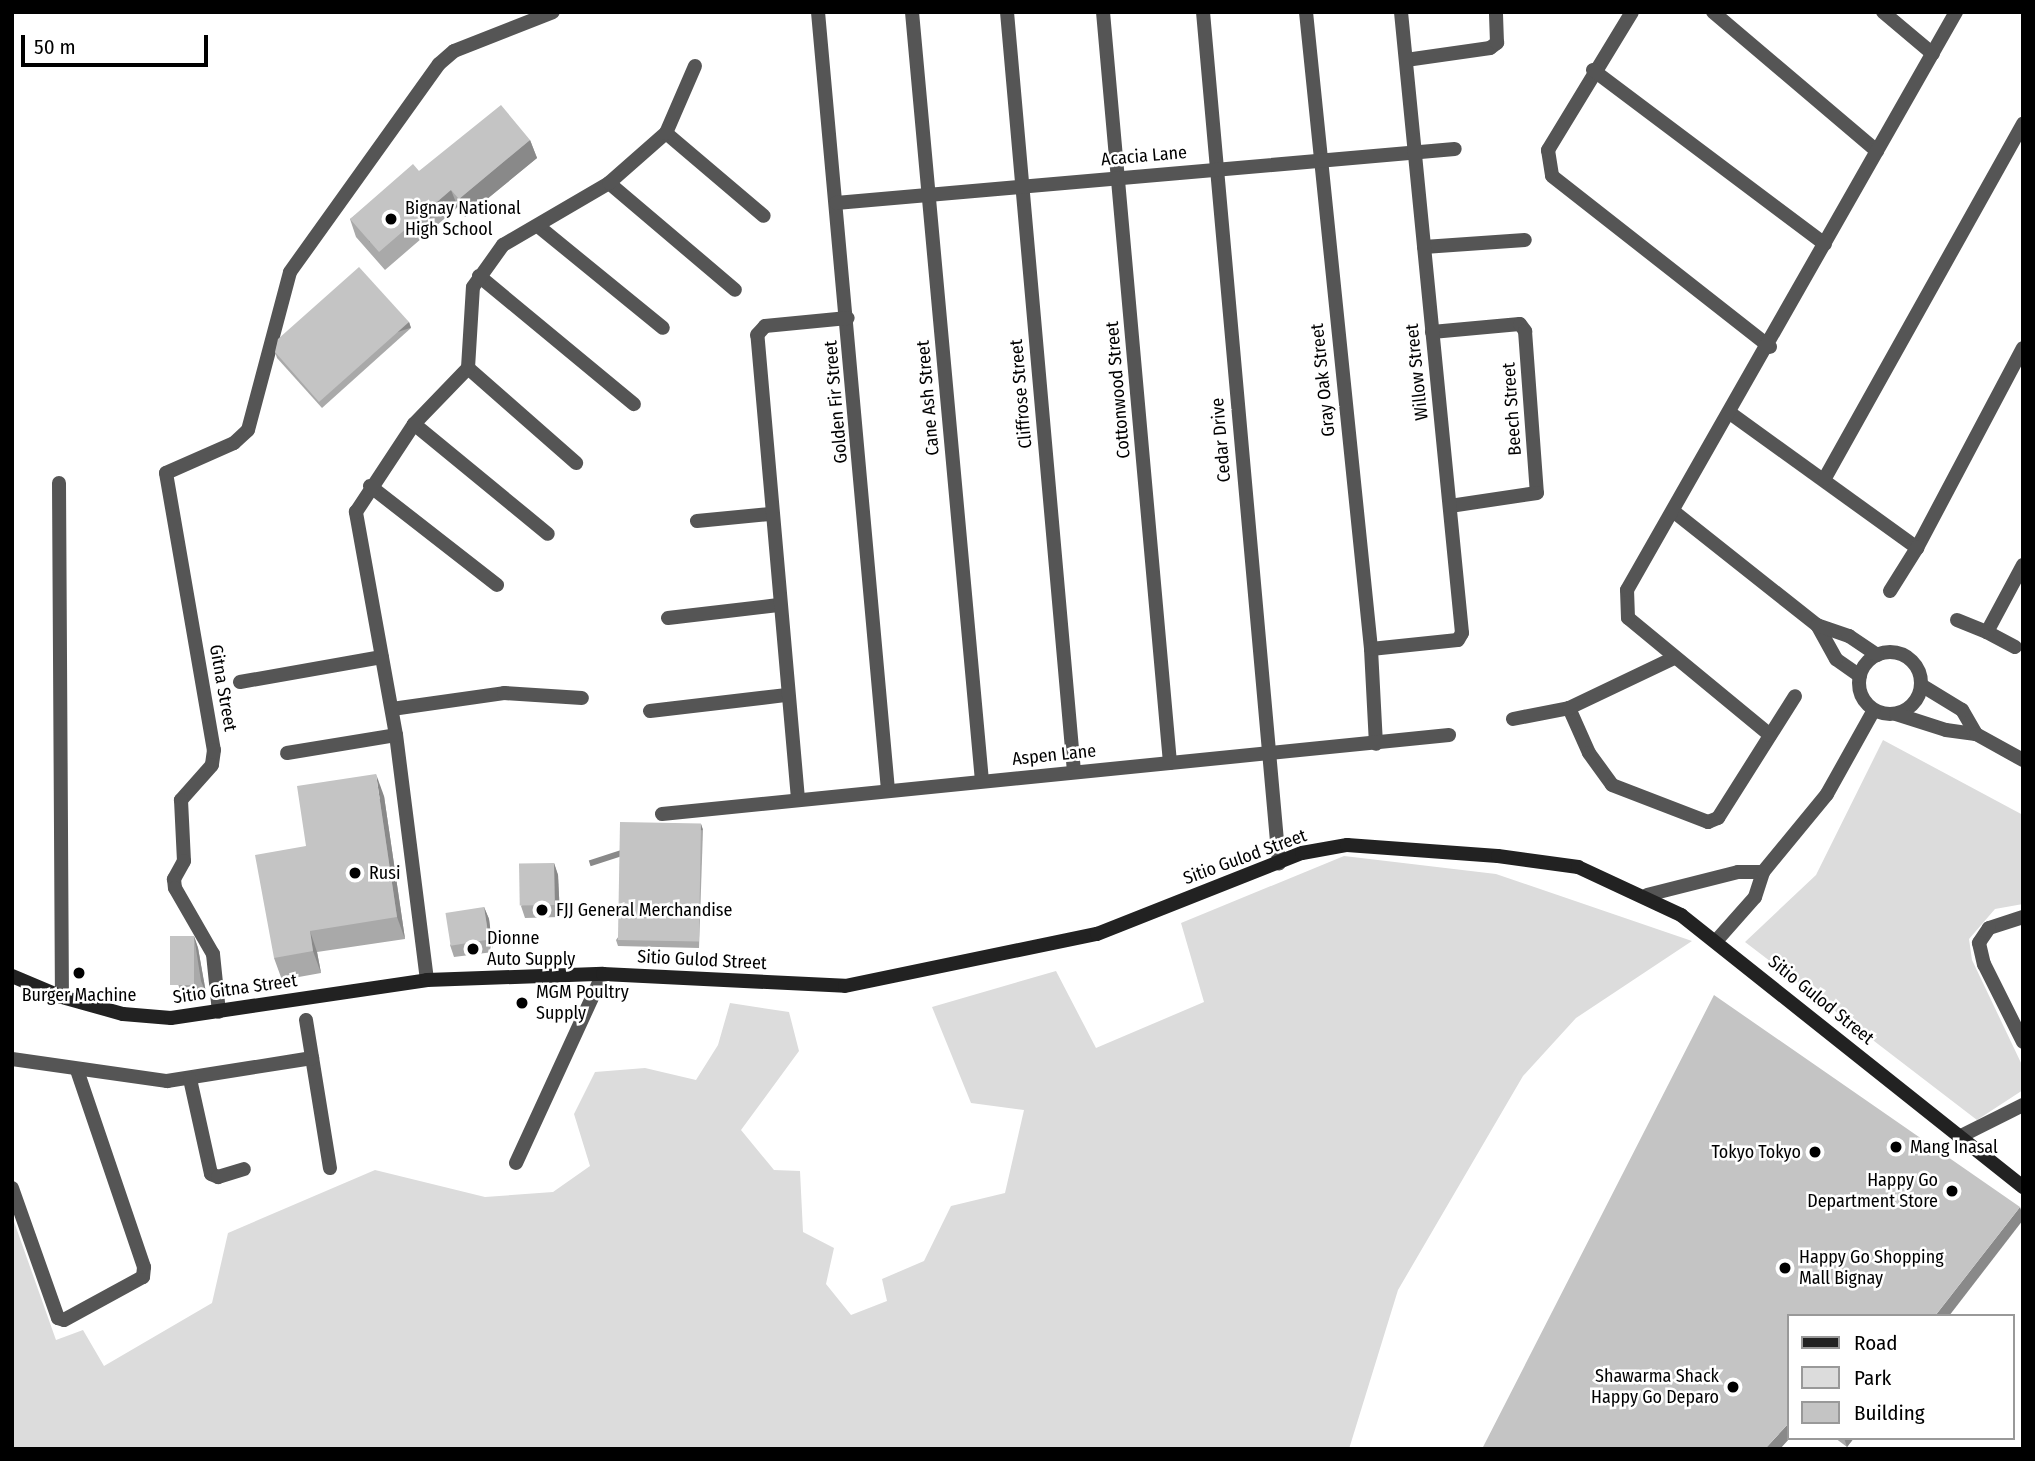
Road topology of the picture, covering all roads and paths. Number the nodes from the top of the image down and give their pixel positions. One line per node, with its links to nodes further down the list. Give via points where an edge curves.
1 (553, 12): 104 (street, Gitna Street, via 454,51 439,64 290,272 248,430 234,443 166,473 214,750 212,765 181,800 184,860 174,879 213,954)
2 (818, 12): 29 (street, Golden Fir Street)
3 (912, 12): 28 (street, Cane Ash Street)
4 (1007, 12): 27 (street, Cliffrose Street)
5 (1103, 12): 25 (street, Cottonwood Street)
6 (1203, 12): 24 (street, Cedar Drive)
7 (1306, 12): 23 (street, Gray Oak Street)
8 (1401, 12): 15 (street, Willow Street)
9 (1496, 12): 15 (street, via 1497,43 1490,48)
10 (1632, 12): 17 (street)
11 (1713, 12): 21 (street)
12 (1883, 12): 14 (street)
13 (1956, 12): 14 (street)
14 (1933, 54): 21 (street)
15 (1406, 60): 22 (street, Willow Street)
16 (695, 66): 19 (street)
17 (1593, 70): 33 (street); 40 (street, via 1548,150 1552,176)
18 (2023, 124): 47 (street)
19 (666, 133): 26 (street); 30 (street)
20 (1455, 149): 22 (street, Acacia Lane)
21 (1877, 151): 33 (street)
22 (1415, 153): 23 (street, Acacia Lane); 34 (street, Willow Street)
23 (1319, 161): 24 (street, Acacia Lane); 65 (street, Gray Oak Street)
24 (1217, 170): 25 (street, Acacia Lane); 87 (street, Cedar Drive)
25 (1118, 178): 27 (street, Acacia Lane); 89 (street, Cottonwood Street)
26 (609, 183): 31 (street); 36 (street)
27 (1022, 185): 28 (street, Acacia Lane); 90 (street, Cliffrose Street)
28 (929, 194): 29 (street, Acacia Lane); 91 (street, Cane Ash Street)
29 (836, 203): 37 (street, Golden Fir Street)
30 (764, 216)
31 (538, 226): 35 (street, via 503,245); 38 (street)
32 (1525, 240): 34 (street)
33 (1825, 244): 40 (street)
34 (1424, 247): 39 (street, Willow Street)
35 (479, 276): 42 (street, via 473,287); 43 (street)
36 (736, 290)
37 (848, 318): 52 (street, via 765,326 757,335); 92 (street, Golden Fir Street)
38 (663, 327)
39 (1432, 332): 50 (street, Willow Street); 50 (street, Beech Street, via 1520,324 1525,331 1537,493)
40 (1770, 347): 44 (street)
41 (2023, 348): 55 (street)
42 (468, 368): 45 (street); 46 (street)
43 (634, 404)
44 (1730, 412): 47 (street); 51 (street)
45 (414, 424): 49 (street); 54 (street)
46 (576, 463)
47 (1825, 478): 55 (street)
48 (59, 483): 103 (street)
49 (370, 486): 57 (street); 67 (street, via 356,512)
50 (1450, 506): 65 (street, Willow Street, via 1460,637)
51 (1673, 511): 62 (street); 68 (street, via 1627,590 1625,604 1628,618)
52 (770, 514): 53 (street); 59 (street)
53 (697, 521)
54 (548, 534)
55 (1917, 548): 58 (street)
56 (2023, 565): 63 (street)
57 (497, 585)
58 (1890, 591)
59 (778, 605): 60 (street); 72 (street)
60 (668, 618)
61 (1957, 620): 63 (street)
62 (1817, 625): 66 (street, via 1849,636); 69 (street, via 1836,659)
63 (1987, 632): 64 (street)
64 (2015, 647)
65 (1371, 649): 85 (street, Gray Oak Street)
66 (1877, 655): 69 (street); 71 (street, via 1895,652 1911,660)
67 (382, 657): 70 (street); 76 (street)
68 (1674, 658): 75 (street); 84 (street)
69 (1860, 677): 77 (street, via 1863,699)
70 (240, 682)
71 (1921, 685): 79 (street, via 1914,703); 81 (street, via 1962,709)
72 (787, 695): 78 (street); 93 (street)
73 (1795, 696): 84 (street)
74 (582, 698): 76 (street, via 505,693)
75 (1569, 708): 80 (street); 84 (street, via 1589,753 1612,785 1696,821 1718,818)
76 (392, 709): 82 (street)
77 (1874, 710): 79 (street); 96 (street, via 1826,794)
78 (650, 711)
79 (1896, 714): 81 (street)
80 (1513, 719)
81 (1976, 734): 88 (street)
82 (396, 735): 86 (street); 102 (street)
83 (1450, 735): 85 (street, Aspen Lane)
84 (1770, 735)
85 (1376, 744): 87 (street, Aspen Lane)
86 (287, 753)
87 (1268, 756): 89 (street, Aspen Lane); 95 (street, Cedar Drive)
88 (2022, 758)
89 (1170, 763): 90 (street, Aspen Lane)
90 (1074, 771): 91 (street, Aspen Lane)
91 (982, 781): 92 (street, Aspen Lane)
92 (888, 790): 93 (street, Aspen Lane)
93 (798, 799): 94 (street, Aspen Lane)
94 (662, 814)
95 (1279, 864): 97 (main road, Sitio Gulod Street, via 1301,853 1347,845 1499,856 1578,867); 100 (main road, Sitio Gulod Street, via 1097,934 845,986)
96 (1763, 872): 97 (street, via 1738,872); 99 (street, via 1755,897)
97 (1647, 895): 99 (main road, Sitio Gulod Street)
98 (2023, 917): 106 (street, via 1989,928 1979,943 1984,964)
99 (1717, 940): 112 (main road, Sitio Gulod Street)
100 (603, 974): 102 (main road, Sitio Gulod Street); 113 (street)
101 (12, 976): 103 (main road, Sitio Gitna Street)
102 (427, 980): 104 (main road, Sitio Gitna Street)
103 (62, 997): 104 (main road, Sitio Gitna Street, via 123,1014 171,1018)
104 (219, 1012)
105 (306, 1020): 108 (street)
106 (2023, 1042)
107 (12, 1059): 109 (street)
108 (312, 1059): 110 (street); 114 (street)
109 (77, 1070): 110 (street, via 145,1080); 117 (street, via 144,1267 143,1277 64,1320 58,1318)
110 (190, 1079): 115 (street, via 211,1174 218,1177)
111 (2023, 1105): 112 (street)
112 (1959, 1137): 116 (main road, Sitio Gulod Street)
113 (516, 1163)
114 (330, 1168)
115 (244, 1169)
116 (2023, 1187)
117 (12, 1188)

